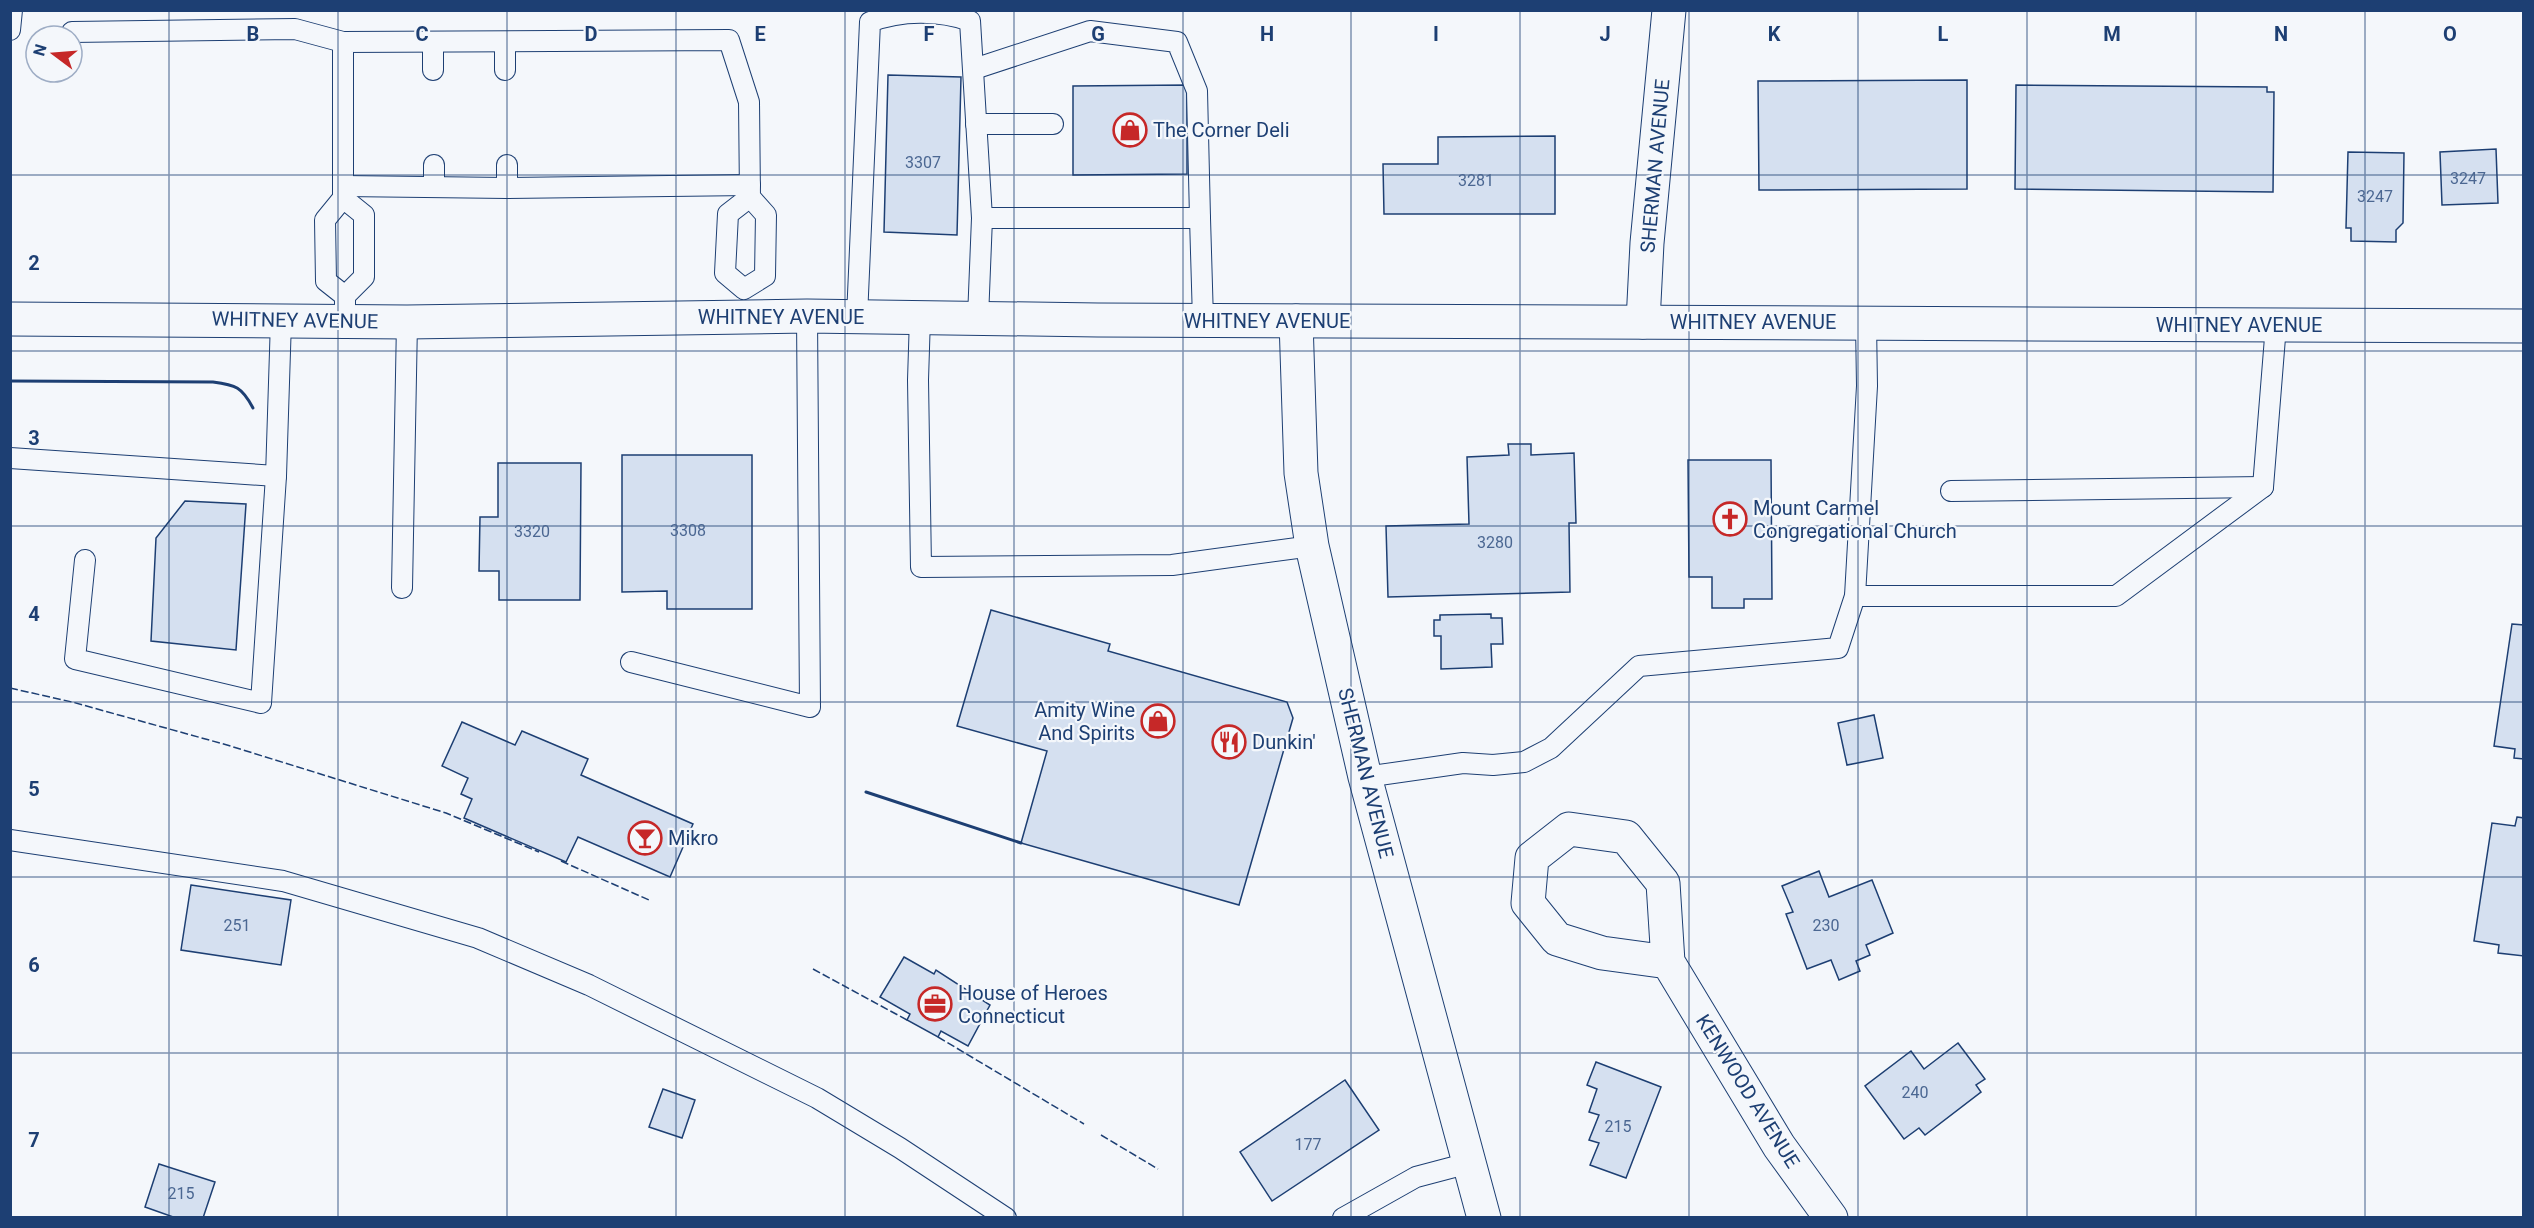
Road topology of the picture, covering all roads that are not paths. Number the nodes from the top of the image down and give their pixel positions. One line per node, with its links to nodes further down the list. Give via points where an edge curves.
1 (12, 10): 3 (lane)
2 (1669, 10): 32 (main road, SHERMAN AVENUE)
3 (10, 30)
4 (84, 32): 5 (lane, via 295,29)
5 (343, 42): 6 (lane); 18 (lane)
6 (433, 42): 7 (lane); 9 (lane)
7 (504, 42): 10 (lane); 17 (lane, via 729,40 749,102)
8 (974, 69): 11 (lane); 19 (lane, via 1090,31 1177,42 1197,91); 24 (lane, via 970,21 951,14 891,14 870,22)
9 (433, 70)
10 (505, 70)
11 (976, 124): 12 (lane); 20 (lane)
12 (1053, 124)
13 (434, 165): 15 (lane)
14 (507, 165): 16 (lane)
15 (434, 187): 16 (lane); 18 (lane)
16 (507, 188): 17 (lane)
17 (750, 191): 21 (lane, via 766,215 765,276); 21 (lane, via 728,214 725,273)
18 (343, 192): 22 (lane, via 325,220 326,280); 22 (lane, via 364,215 364,277)
19 (1200, 218): 20 (lane); 29 (lane)
20 (982, 219): 26 (lane)
21 (745, 303): 23 (main road, WHITNEY AVENUE); 31 (main road, WHITNEY AVENUE)
22 (345, 309): 28 (main road, WHITNEY AVENUE); 31 (main road, WHITNEY AVENUE)
23 (807, 316): 24 (main road, WHITNEY AVENUE); 44 (lane, via 810,707)
24 (857, 317): 25 (main road, WHITNEY AVENUE)
25 (920, 317): 26 (main road, WHITNEY AVENUE); 40 (lane, via 921,567 1172,565)
26 (978, 318): 29 (main road, WHITNEY AVENUE)
27 (10, 319): 28 (main road, WHITNEY AVENUE)
28 (281, 320): 37 (lane)
29 (1203, 320): 30 (main road, WHITNEY AVENUE)
30 (1296, 321): 32 (main road, WHITNEY AVENUE); 40 (main road, SHERMAN AVENUE, via 1301,473)
31 (407, 322): 42 (lane)
32 (1643, 322): 33 (main road, WHITNEY AVENUE)
33 (1866, 323): 34 (main road, WHITNEY AVENUE); 43 (lane, via 1867,386)
34 (2276, 325): 35 (main road, WHITNEY AVENUE); 38 (lane)
35 (2523, 326)
36 (10, 458): 37 (lane)
37 (276, 476): 41 (lane, via 261,703 75,659)
38 (2263, 487): 39 (lane); 43 (lane, via 2116,596)
39 (1951, 492)
40 (1311, 546): 45 (main road, SHERMAN AVENUE)
41 (85, 560)
42 (402, 588)
43 (1855, 596): 45 (lane, via 1838,648 1640,666 1551,748 1524,762 1463,763)
44 (632, 662)
45 (1365, 777): 48 (main road, SHERMAN AVENUE)
46 (10, 840): 49 (lane, via 283,880 478,938 589,985 817,1098)
47 (1668, 962): 47 (main road, KENWOOD AVENUE, via 1663,883 1626,837 1569,829 1532,858 1528,903 1557,939 1602,953); 52 (main road, KENWOOD AVENUE, via 1779,1146)
48 (1469, 1163): 50 (lane, via 1416,1178); 51 (main road, SHERMAN AVENUE)
49 (1006, 1218)
50 (1343, 1218)
51 (1484, 1218)
52 (1831, 1218)

